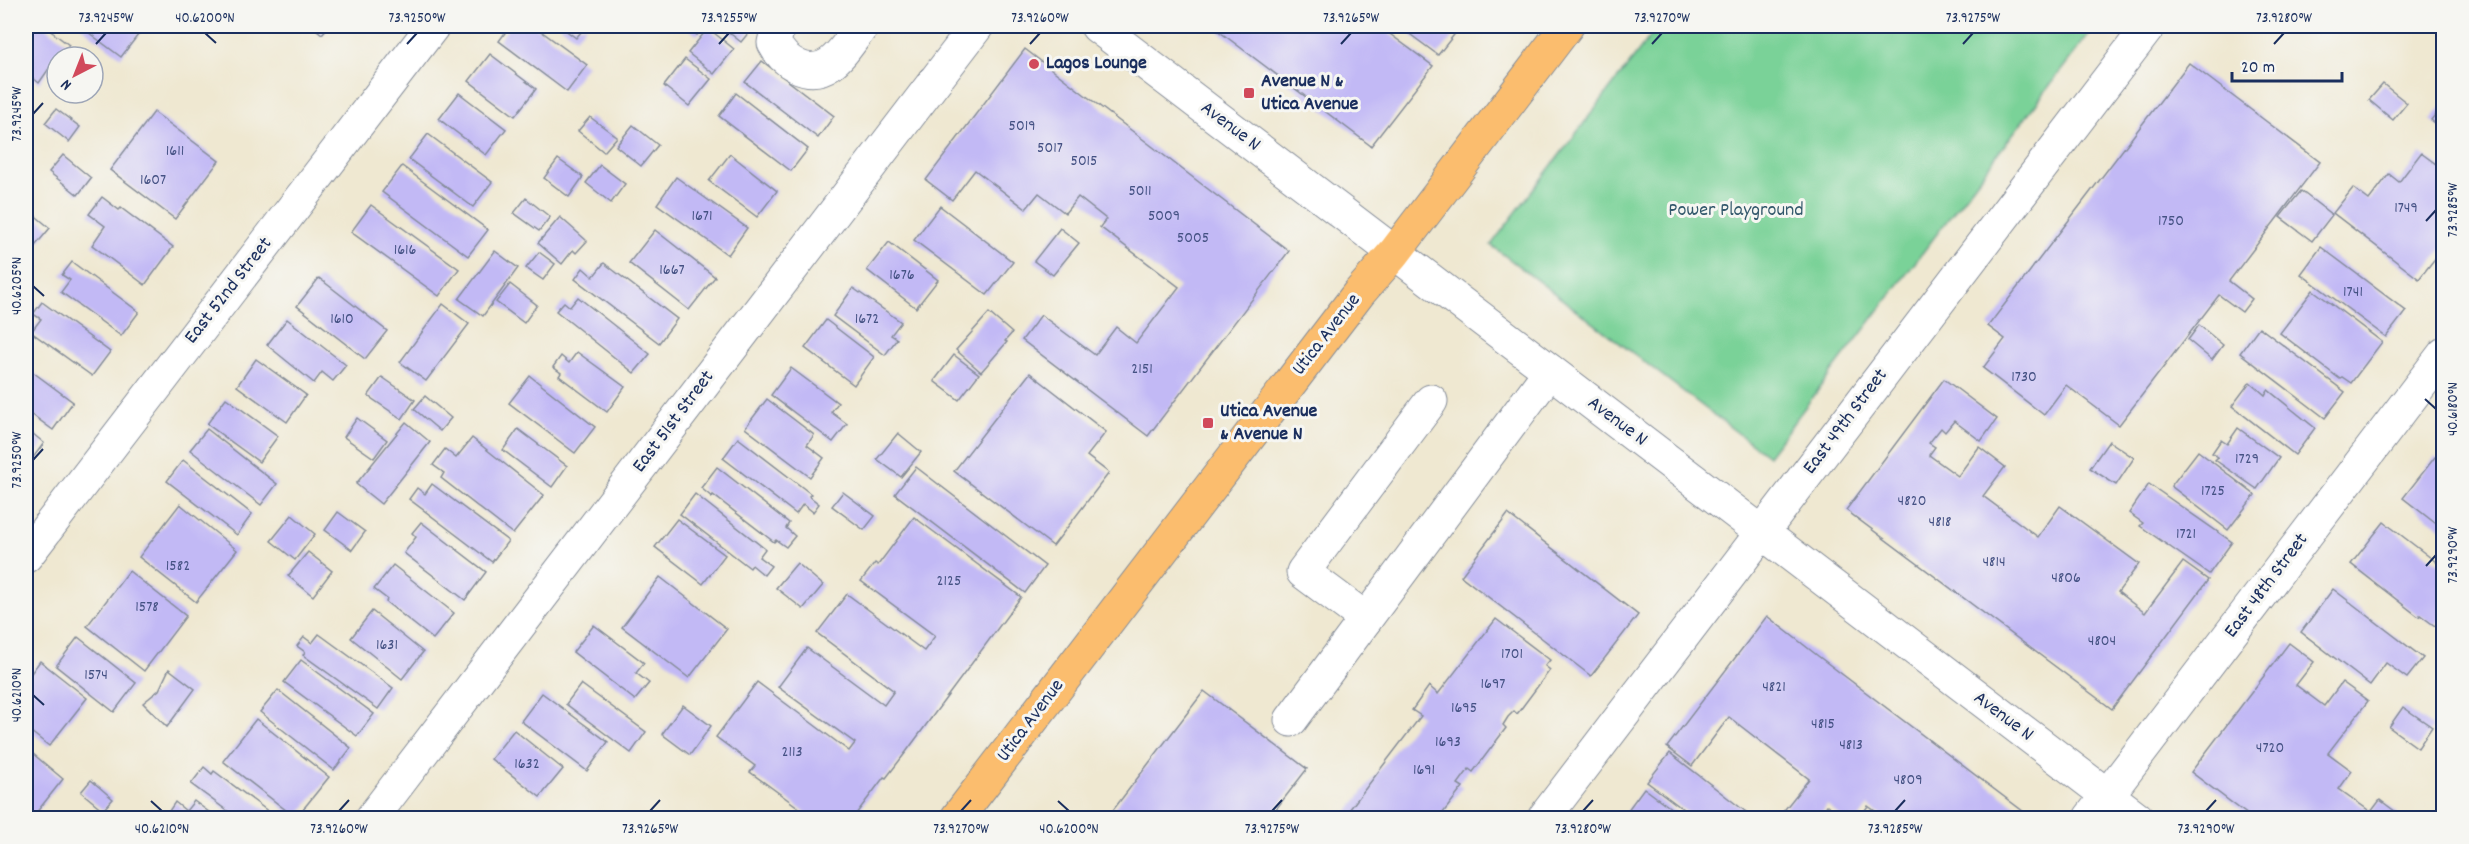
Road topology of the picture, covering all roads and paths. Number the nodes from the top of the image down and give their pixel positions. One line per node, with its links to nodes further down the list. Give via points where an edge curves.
1 (433, 26): 13 (street, East 52nd Street)
2 (778, 26): 3 (street, via 774,43 778,51 807,71 823,70 834,61)
3 (862, 26)
4 (977, 26): 17 (street, East 51st Street)
5 (1097, 26): 8 (street, Avenue N)
6 (1567, 26): 8 (main road, Utica Avenue)
7 (2149, 26): 12 (street, East 49th Street)
8 (1395, 252): 10 (street, Avenue N); 18 (main road, Utica Avenue, via 1359,293)
9 (2444, 354): 16 (street, East 48th Street)
10 (1551, 371): 12 (street, Avenue N); 14 (street)
11 (1431, 401): 14 (street, via 1303,572)
12 (1762, 533): 16 (street, Avenue N); 19 (street, East 49th Street)
13 (26, 556)
14 (1366, 619): 15 (street)
15 (1291, 720)
16 (2098, 807): 20 (street, Avenue N)
17 (372, 819)
18 (957, 819)
19 (1544, 819)
20 (2137, 819)

